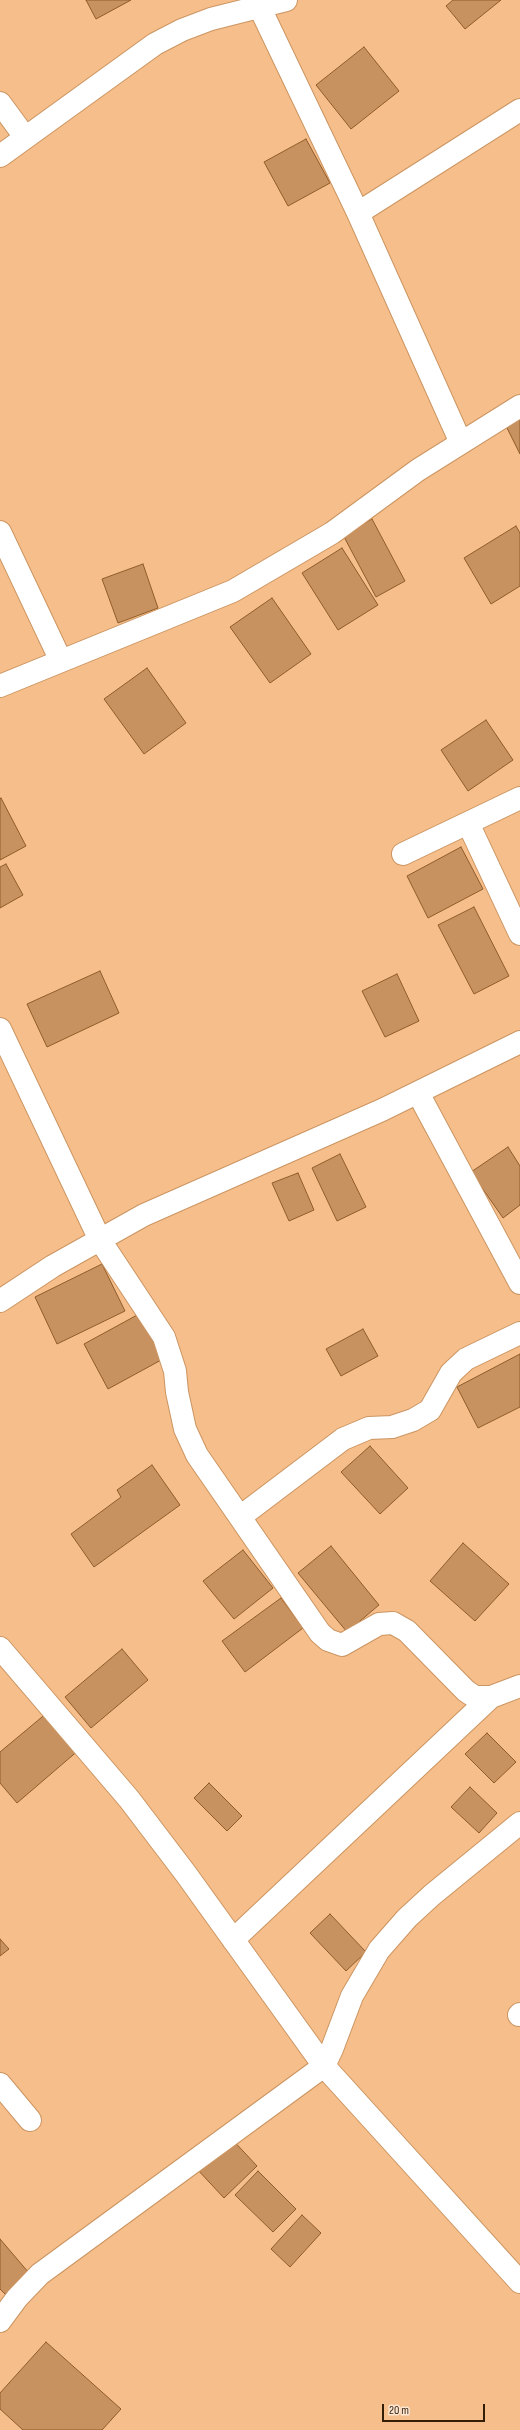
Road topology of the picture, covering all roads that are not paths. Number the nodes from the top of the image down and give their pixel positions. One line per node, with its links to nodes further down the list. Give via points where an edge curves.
1 (286, 0): 2 (street)
2 (260, 8): 5 (street, via 211,19 155,44); 7 (street)
3 (0, 103): 5 (street)
4 (520, 110): 7 (street)
5 (25, 137): 6 (street)
6 (0, 156)
7 (358, 213): 9 (street)
8 (520, 406): 9 (street)
9 (461, 443): 11 (street, via 418,470 332,533 234,591)
10 (0, 532): 11 (street)
11 (62, 661): 12 (street)
12 (0, 686)
13 (520, 798): 14 (street)
14 (468, 823): 15 (street); 16 (street)
15 (403, 854)
16 (520, 934)
17 (0, 1029): 20 (street)
18 (520, 1042): 19 (street)
19 (418, 1093): 20 (street, via 144,1215); 21 (street)
20 (100, 1240): 22 (street); 24 (street, via 164,1336 176,1371 177,1392 186,1429 197,1454)
21 (520, 1284)
22 (0, 1301)
23 (520, 1333): 24 (street, via 466,1360 451,1373 430,1410 413,1420 392,1427 370,1428 343,1439)
24 (240, 1517): 27 (street, via 320,1633 328,1640 342,1645 379,1624 393,1623 407,1631 466,1692 475,1697)
25 (0, 1648): 29 (street, via 129,1799)
26 (520, 1686): 27 (street)
27 (491, 1697): 29 (street)
28 (520, 1823): 30 (street, via 432,1895 407,1918 379,1950 352,1996)
29 (233, 1940): 30 (street)
30 (324, 2066): 33 (street); 34 (street, via 56,2261 16,2298)
31 (0, 2084): 32 (street)
32 (30, 2120)
33 (520, 2282)
34 (0, 2321)

